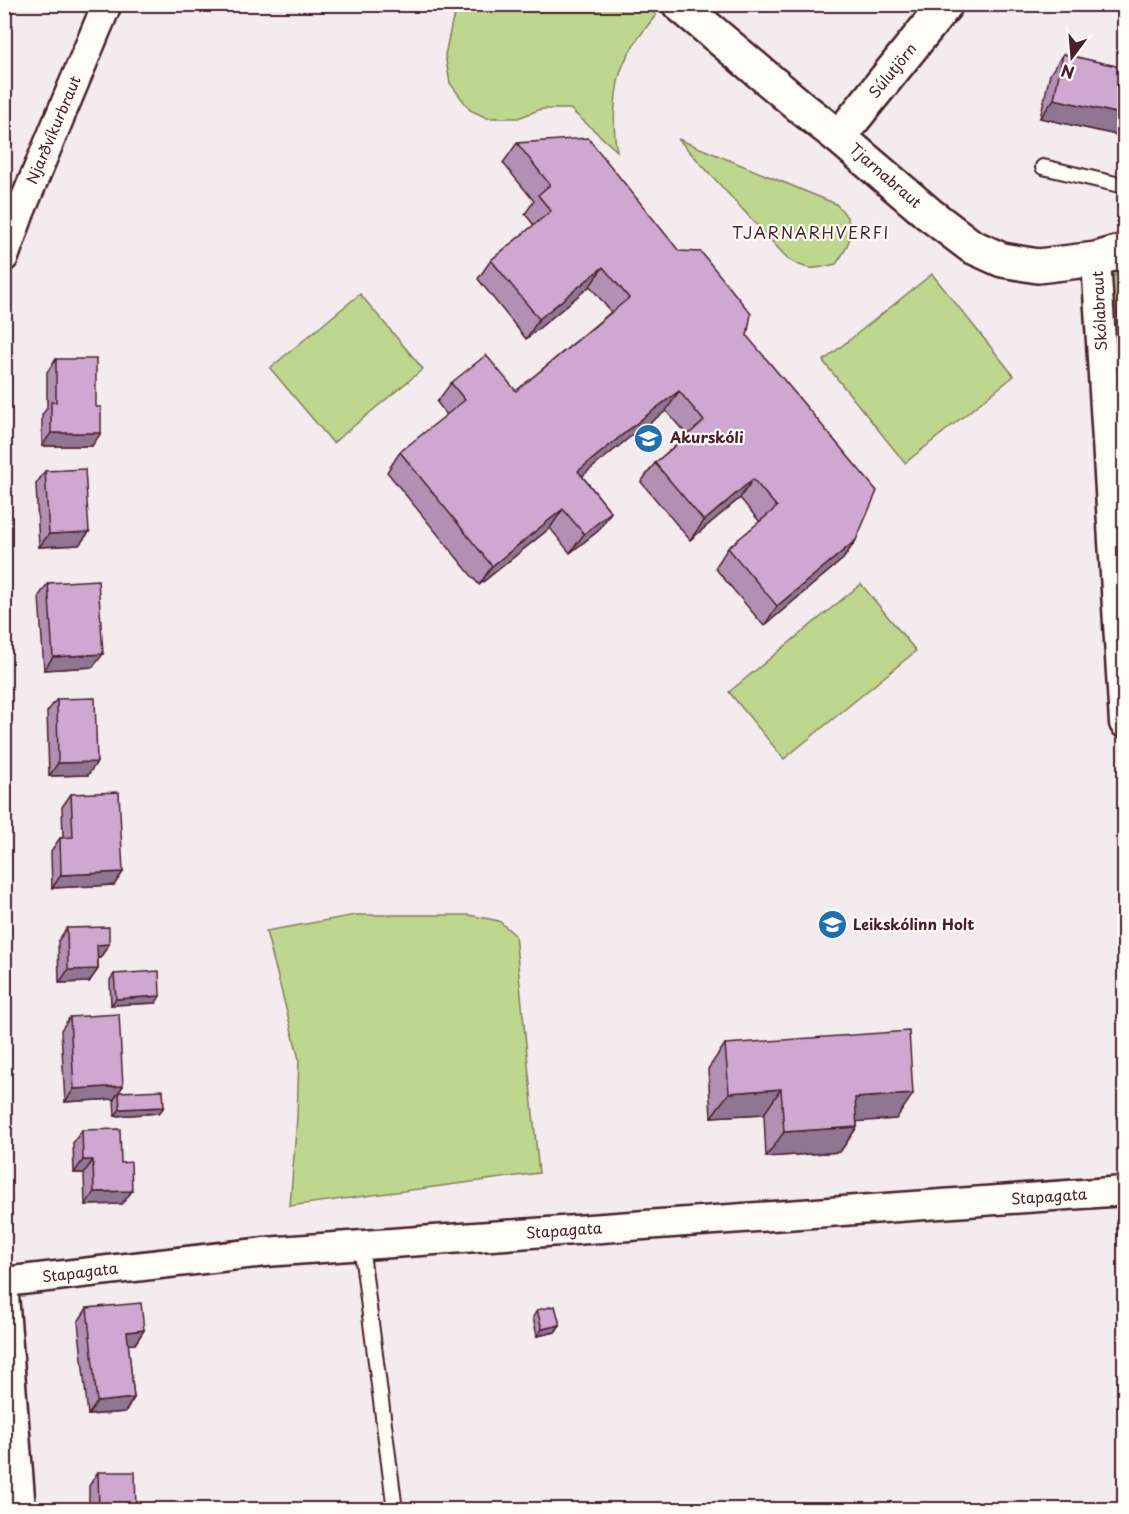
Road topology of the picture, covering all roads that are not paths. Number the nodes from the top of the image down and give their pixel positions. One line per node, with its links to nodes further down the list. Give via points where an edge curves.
1 (107, 4): 8 (street, Njarðvíkurbraut)
2 (679, 4): 4 (street, Tjarnabraut)
3 (946, 4): 4 (street, Súlutjörn)
4 (839, 137): 7 (street, Tjarnabraut, via 971,246 1002,260 1038,266)
5 (1043, 167): 6 (lane)
6 (1125, 184)
7 (1111, 255): 9 (street, Skólabraut)
8 (4, 257)
9 (1125, 723)
10 (1125, 1191): 11 (street, Stapagata)
11 (361, 1245): 12 (street, Stapagata); 15 (lane)
12 (4, 1282)
13 (4, 1295): 14 (street)
14 (21, 1509)
15 (395, 1509)

